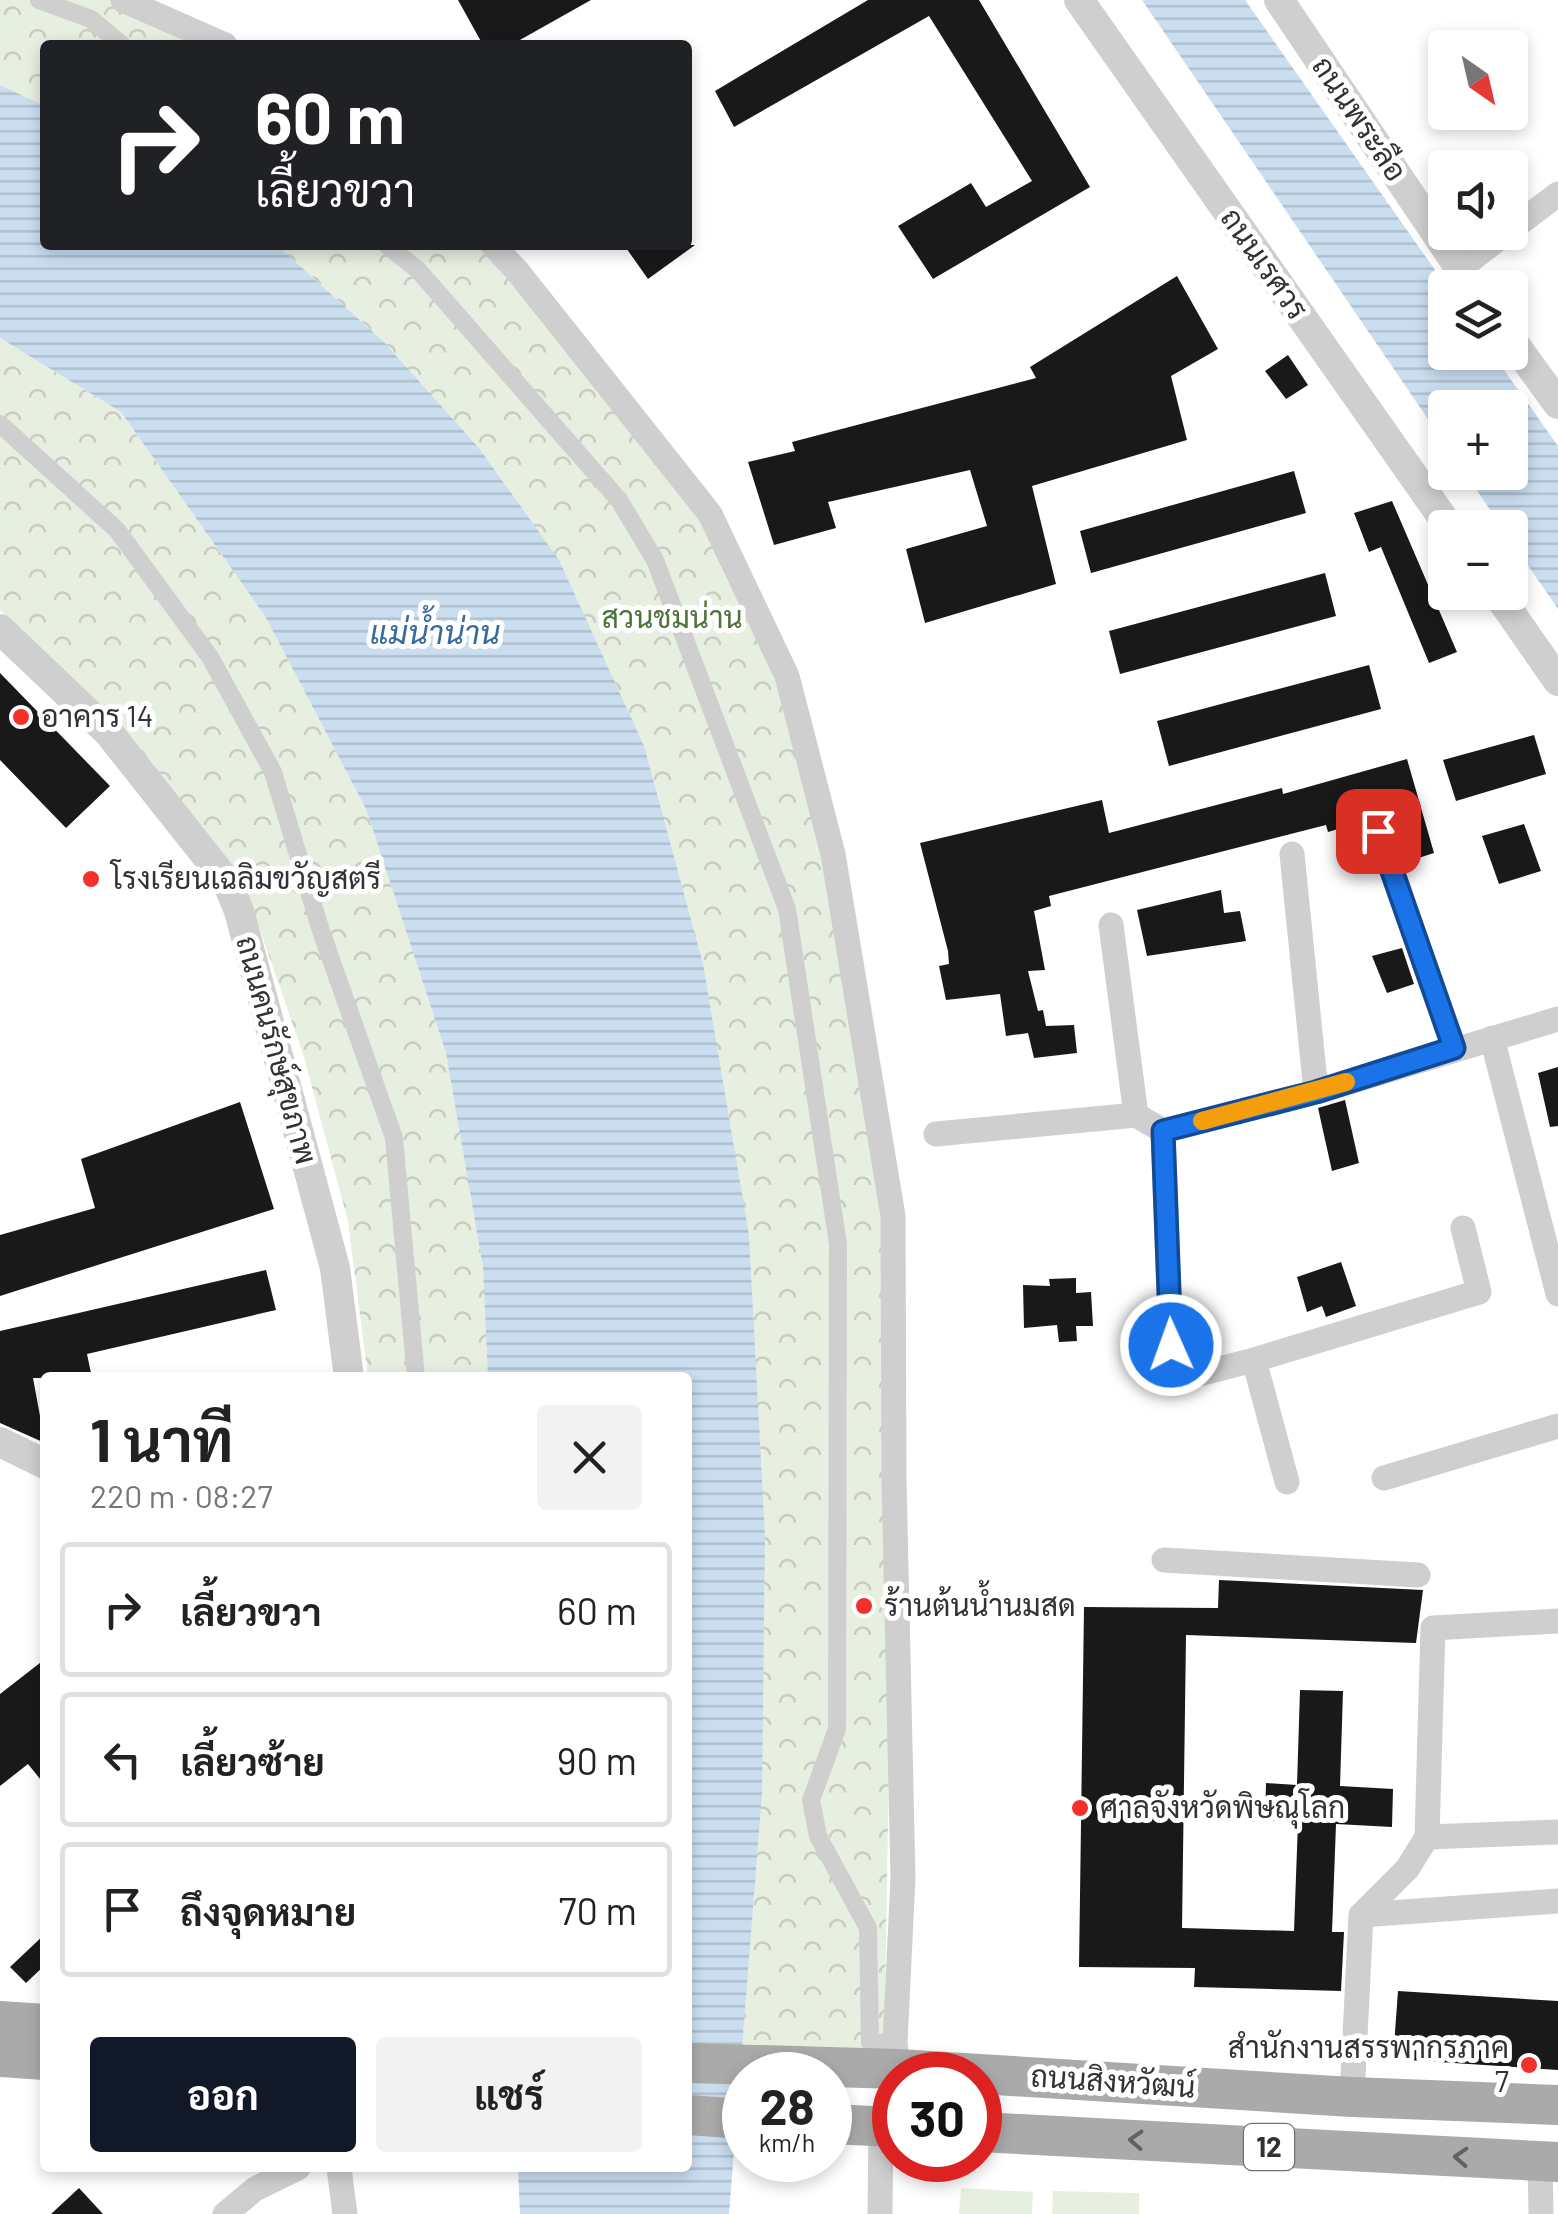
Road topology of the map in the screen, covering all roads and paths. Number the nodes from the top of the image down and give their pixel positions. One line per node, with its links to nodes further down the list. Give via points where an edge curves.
1 (39, 0): 5 (street, via 91,19)
2 (123, 0): 6 (street)
3 (1079, 0): 17 (street, ถนนเรศวร)
4 (1279, 0): 12 (street, ถนนพระลือ)
5 (116, 40)
6 (214, 40)
7 (1558, 194): 8 (street)
8 (1528, 216)
9 (393, 250): 51 (street, via 619,500 655,560 787,909 838,1244 836,1729 811,1800 818,1836 868,1928 870,2042)
10 (498, 250): 52 (street, via 710,514 788,676 833,854 894,1216 903,1878)
11 (1491, 250): 13 (street)
12 (1461, 270)
13 (1473, 270)
14 (1528, 362): 15 (street)
15 (1556, 399)
16 (0, 424): 36 (street, via 117,530 210,657 273,772 320,931 394,1138)
17 (1437, 510)
18 (1509, 610): 20 (street)
19 (0, 629): 35 (street, ถนนคนรักษ์สุขภาพ, via 109,733 227,882 336,1268)
20 (1558, 680)
21 (1378, 831): 26 (street)
22 (1292, 854): 27 (street)
23 (1111, 925): 28 (street)
24 (1558, 1019): 25 (street)
25 (1492, 1038): 26 (street); 32 (street)
26 (1454, 1048): 27 (street)
27 (1316, 1092): 29 (street)
28 (1136, 1115): 29 (street); 30 (street)
29 (1163, 1131): 34 (street, via 1172,1381)
30 (936, 1134)
31 (1463, 1228): 34 (street, via 1479,1292)
32 (1554, 1264): 33 (street)
33 (1558, 1294)
34 (1254, 1360): 41 (street)
35 (348, 1372)
36 (415, 1372)
37 (1558, 1426): 40 (street)
38 (0, 1442): 39 (street)
39 (40, 1462)
40 (1384, 1478)
41 (1287, 1482)
42 (1164, 1560): 43 (street)
43 (1418, 1575)
44 (1558, 1621): 46 (street, via 1433,1628)
45 (1558, 1832): 46 (street)
46 (1427, 1838): 48 (street)
47 (1558, 1901): 48 (street)
48 (1362, 1916): 58 (street)
49 (0, 2022): 50 (main road)
50 (40, 2024)
51 (889, 2052)
52 (896, 2052)
53 (0, 2057): 54 (main road)
54 (40, 2060)
55 (872, 2062): 56 (main road, ถนนสิงหวัฒน์ / 12, via 847,2068)
56 (692, 2063)
57 (1002, 2066): 58 (main road, ถนนสิงหวัฒน์ / 12)
58 (1352, 2097): 59 (main road, ถนนสิงหวัฒน์ / 12)
59 (1550, 2105): 64 (main road)
60 (692, 2115): 61 (main road)
61 (722, 2117)
62 (866, 2126): 69 (street)
63 (1002, 2133): 64 (main road, ถนนสิงหวัฒน์ / 12, one-way to 63)
64 (1549, 2162): 70 (street)
65 (290, 2172): 67 (street, via 256,2188)
66 (340, 2172): 68 (street)
67 (226, 2214)
68 (346, 2214)
69 (880, 2214)
70 (1541, 2214)

